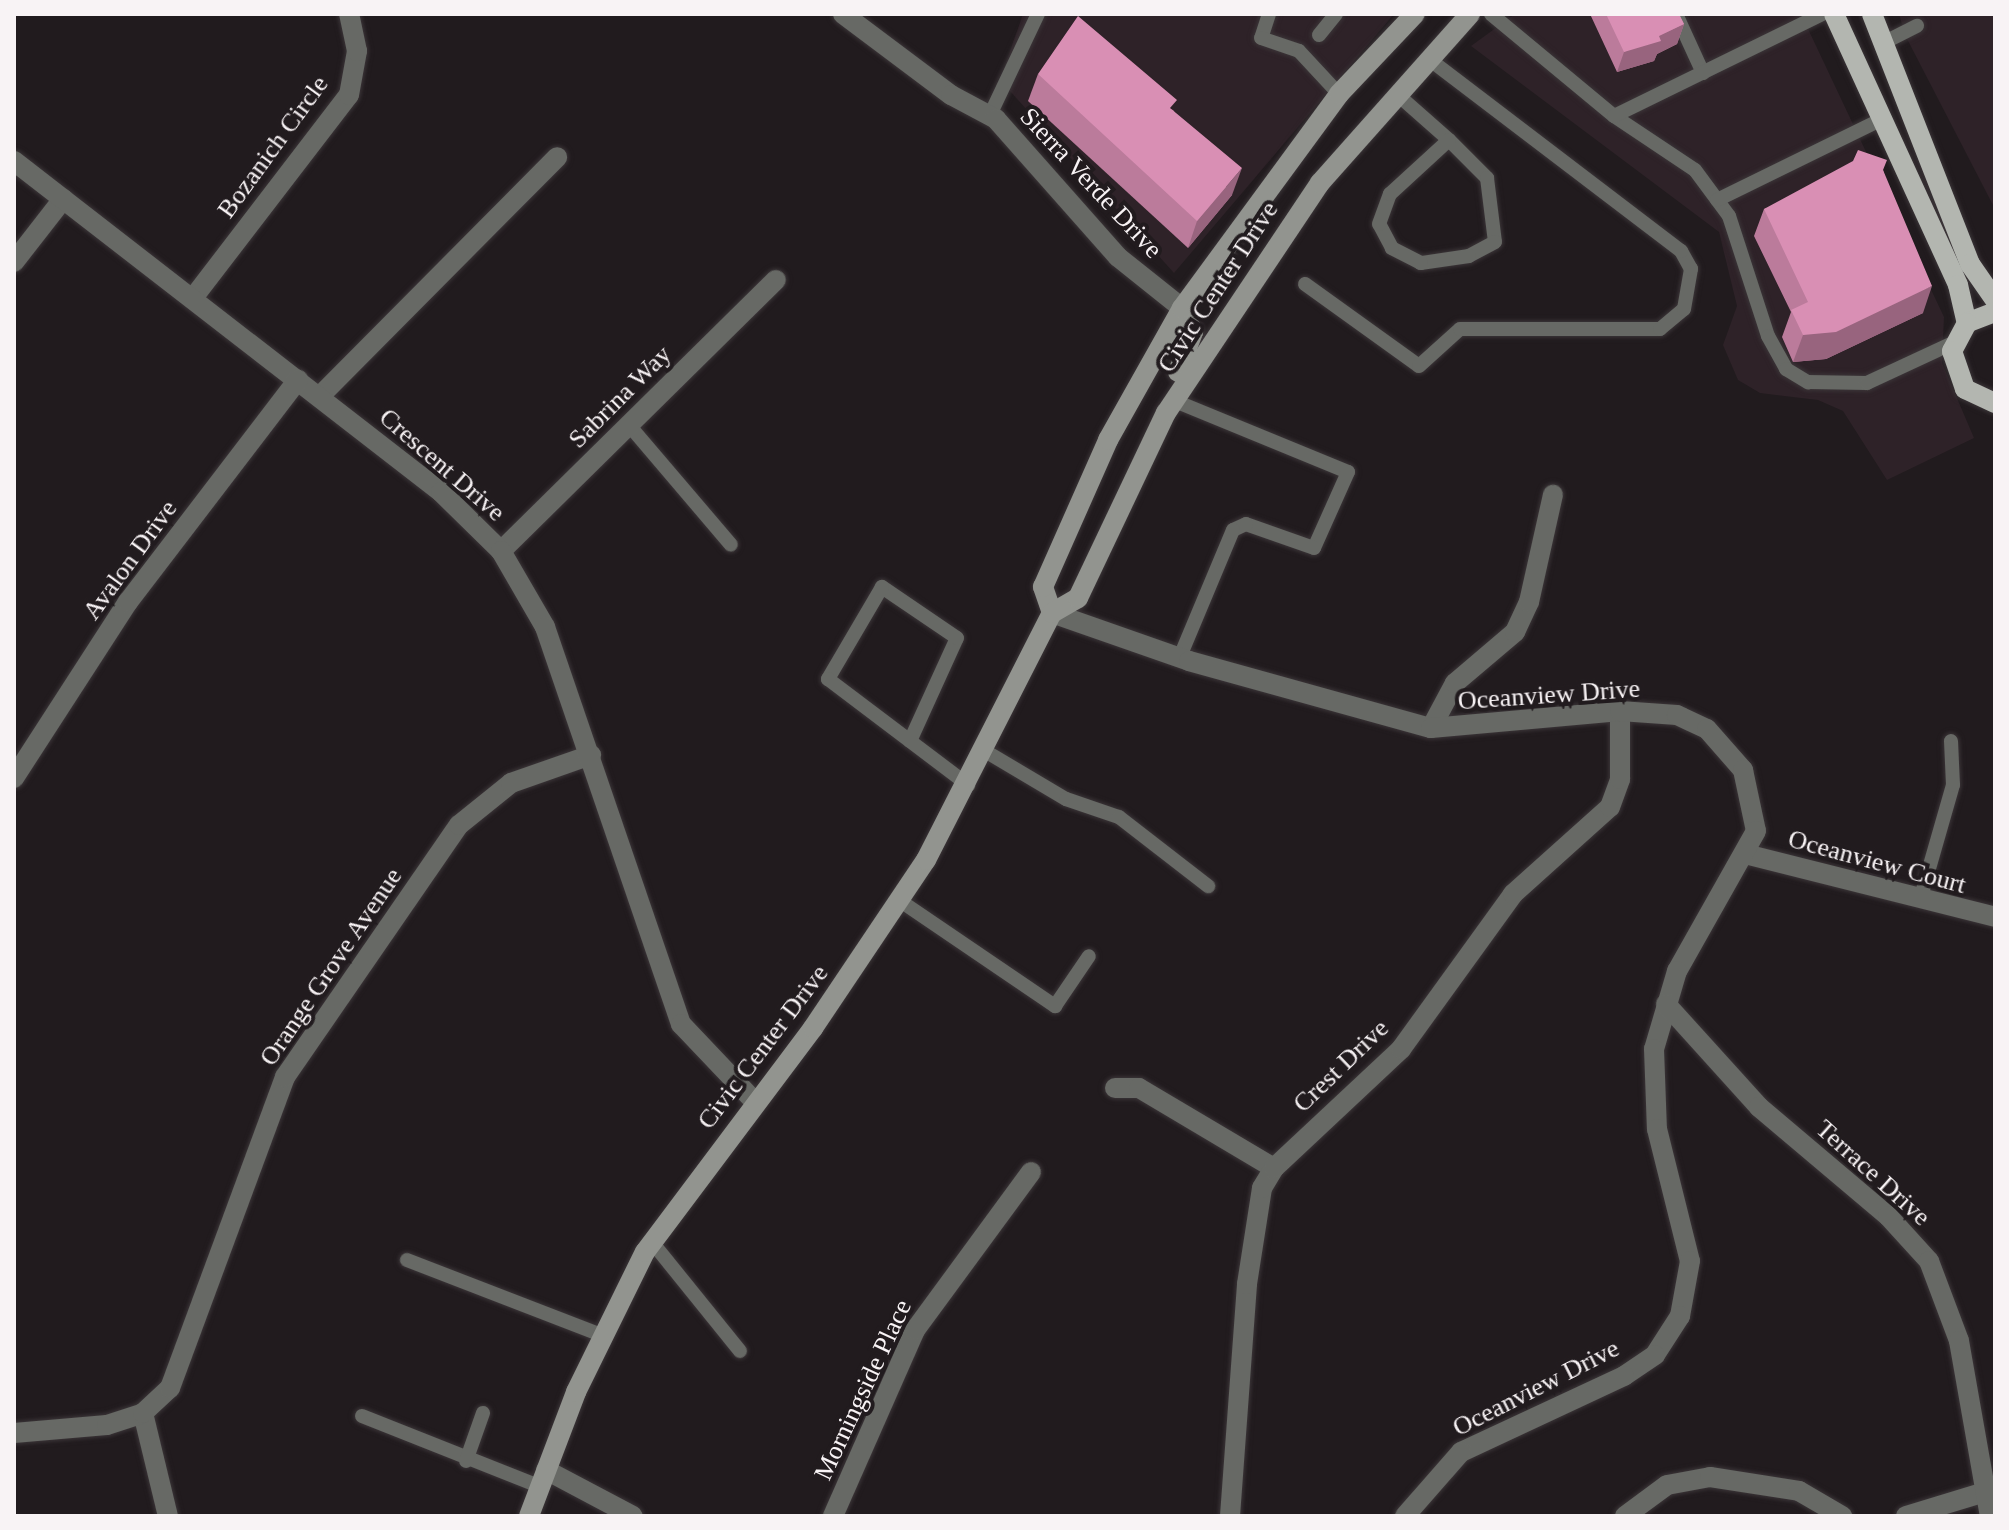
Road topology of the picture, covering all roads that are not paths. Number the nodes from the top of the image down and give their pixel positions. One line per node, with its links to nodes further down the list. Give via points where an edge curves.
1 (349, 14): 31 (street, Bozanich Circle, via 357,51 349,95)
2 (843, 14): 20 (street, Sierra Verde Drive)
3 (1038, 14): 20 (lane)
4 (1269, 14): 18 (lane, via 1261,38 1299,51)
5 (1336, 14): 14 (lane)
6 (1415, 14): 18 (main road, Civic Center Drive)
7 (1470, 14): 16 (main road, Civic Center Drive)
8 (1491, 14): 21 (lane)
9 (1676, 14): 17 (lane)
10 (1822, 14): 17 (lane)
11 (1834, 14): 22 (main road)
12 (1872, 14): 15 (main road)
13 (1917, 26): 15 (lane)
14 (1319, 35)
15 (1885, 42): 32 (main road, via 1970,264)
16 (1430, 60): 19 (main road, Civic Center Drive); 30 (lane, via 1681,251 1691,269 1684,309 1660,329 1460,329 1419,366)
17 (1703, 73): 21 (lane)
18 (1339, 94): 33 (main road, Civic Center Drive)
19 (1398, 95): 23 (lane); 40 (main road, Civic Center Drive, via 1269,249)
20 (990, 115): 33 (street, Sierra Verde Drive, via 1023,143 1118,257)
21 (1614, 116): 27 (lane, via 1695,170)
22 (1882, 119): 27 (lane); 35 (main road, via 1958,285)
23 (1449, 140): 23 (lane, via 1487,178 1495,242 1469,256 1421,263 1392,248 1379,224 1390,194)
24 (557, 157): 38 (street)
25 (14, 161): 26 (street, Crescent Drive)
26 (63, 199): 28 (street); 31 (street, Crescent Drive)
27 (1717, 200): 36 (lane, via 1761,298 1768,336 1786,369 1808,382 1867,383)
28 (14, 262)
29 (776, 280): 41 (street, Sabrina Way)
30 (1305, 284)
31 (193, 298): 37 (street, Crescent Drive)
32 (1995, 300)
33 (1182, 308): 40 (main road, via 1193,345 1170,384); 45 (main road, Civic Center Drive, via 1108,440 1043,587)
34 (1995, 312): 35 (main road)
35 (1967, 323): 36 (main road)
36 (1955, 342): 39 (main road, via 1959,381)
37 (298, 380): 38 (street, Crescent Drive); 53 (street, Avalon Drive, via 128,602)
38 (319, 397): 44 (street, Crescent Drive, via 441,492)
39 (1995, 403)
40 (1170, 407): 45 (main road, Civic Center Drive, via 1078,598); 46 (lane, via 1348,472 1314,548 1246,524 1233,530)
41 (629, 425): 43 (lane); 44 (street, Sabrina Way)
42 (1553, 495): 48 (street, via 1529,602 1515,632 1455,683)
43 (731, 545)
44 (501, 551): 52 (street, Crescent Drive, via 545,627)
45 (1052, 613): 46 (street, Oceanview Drive); 51 (main road, Civic Center Drive)
46 (1180, 657): 48 (street, Oceanview Drive)
47 (1620, 711): 48 (street, Oceanview Drive); 55 (street, Oceanview Drive, via 1687,720 1707,729 1743,770 1756,831); 64 (street, Crest Drive, via 1620,779 1610,807 1513,894 1401,1049)
48 (1431, 728)
49 (910, 741): 49 (lane, via 828,679 882,587 957,638); 54 (lane)
50 (1951, 741): 58 (lane, via 1953,785)
51 (985, 751): 54 (main road, Civic Center Drive); 56 (lane, via 1066,799 1119,817)
52 (591, 755): 63 (street, Crescent Drive, via 681,1024); 70 (street, Orange Grove Avenue, via 511,783 459,825 285,1077 170,1388)
53 (14, 778)
54 (968, 785): 57 (main road, Civic Center Drive)
55 (1745, 854): 58 (street, Oceanview Court); 61 (street, Oceanview Drive, via 1701,924)
56 (1208, 886)
57 (899, 900): 60 (lane, via 1055,1006); 63 (main road, Civic Center Drive)
58 (1920, 900): 59 (street, Oceanview Court)
59 (1995, 917)
60 (1089, 956)
61 (1666, 1004): 76 (street, Terrace Drive, via 1759,1107 1888,1216 1929,1261 1959,1341); 82 (street, Oceanview Drive, via 1653,1092 1690,1261 1680,1316 1655,1355 1624,1376 1461,1452)
62 (1115, 1088): 64 (street, via 1139,1088)
63 (754, 1101): 66 (main road, Civic Center Drive)
64 (1274, 1168): 81 (street, Crest Drive, via 1262,1188 1247,1284)
65 (1031, 1172): 80 (street, Morningside Place, via 915,1330)
66 (652, 1242): 68 (main road, Civic Center Drive); 69 (lane)
67 (407, 1260): 68 (lane)
68 (604, 1336): 75 (main road, Civic Center Drive)
69 (740, 1351)
70 (143, 1413): 73 (street, via 107,1425); 77 (street)
71 (483, 1413): 74 (lane)
72 (362, 1416): 74 (lane)
73 (14, 1433)
74 (466, 1461): 75 (lane)
75 (543, 1478): 78 (main road, Civic Center Drive); 79 (street)
76 (1985, 1492): 85 (street); 86 (street, Terrace Drive)
77 (168, 1516)
78 (529, 1516)
79 (633, 1516)
80 (833, 1516)
81 (1230, 1516)
82 (1405, 1516)
83 (1625, 1516): 84 (street, via 1667,1485 1710,1477 1799,1491)
84 (1842, 1516)
85 (1906, 1516)
86 (1990, 1516)

